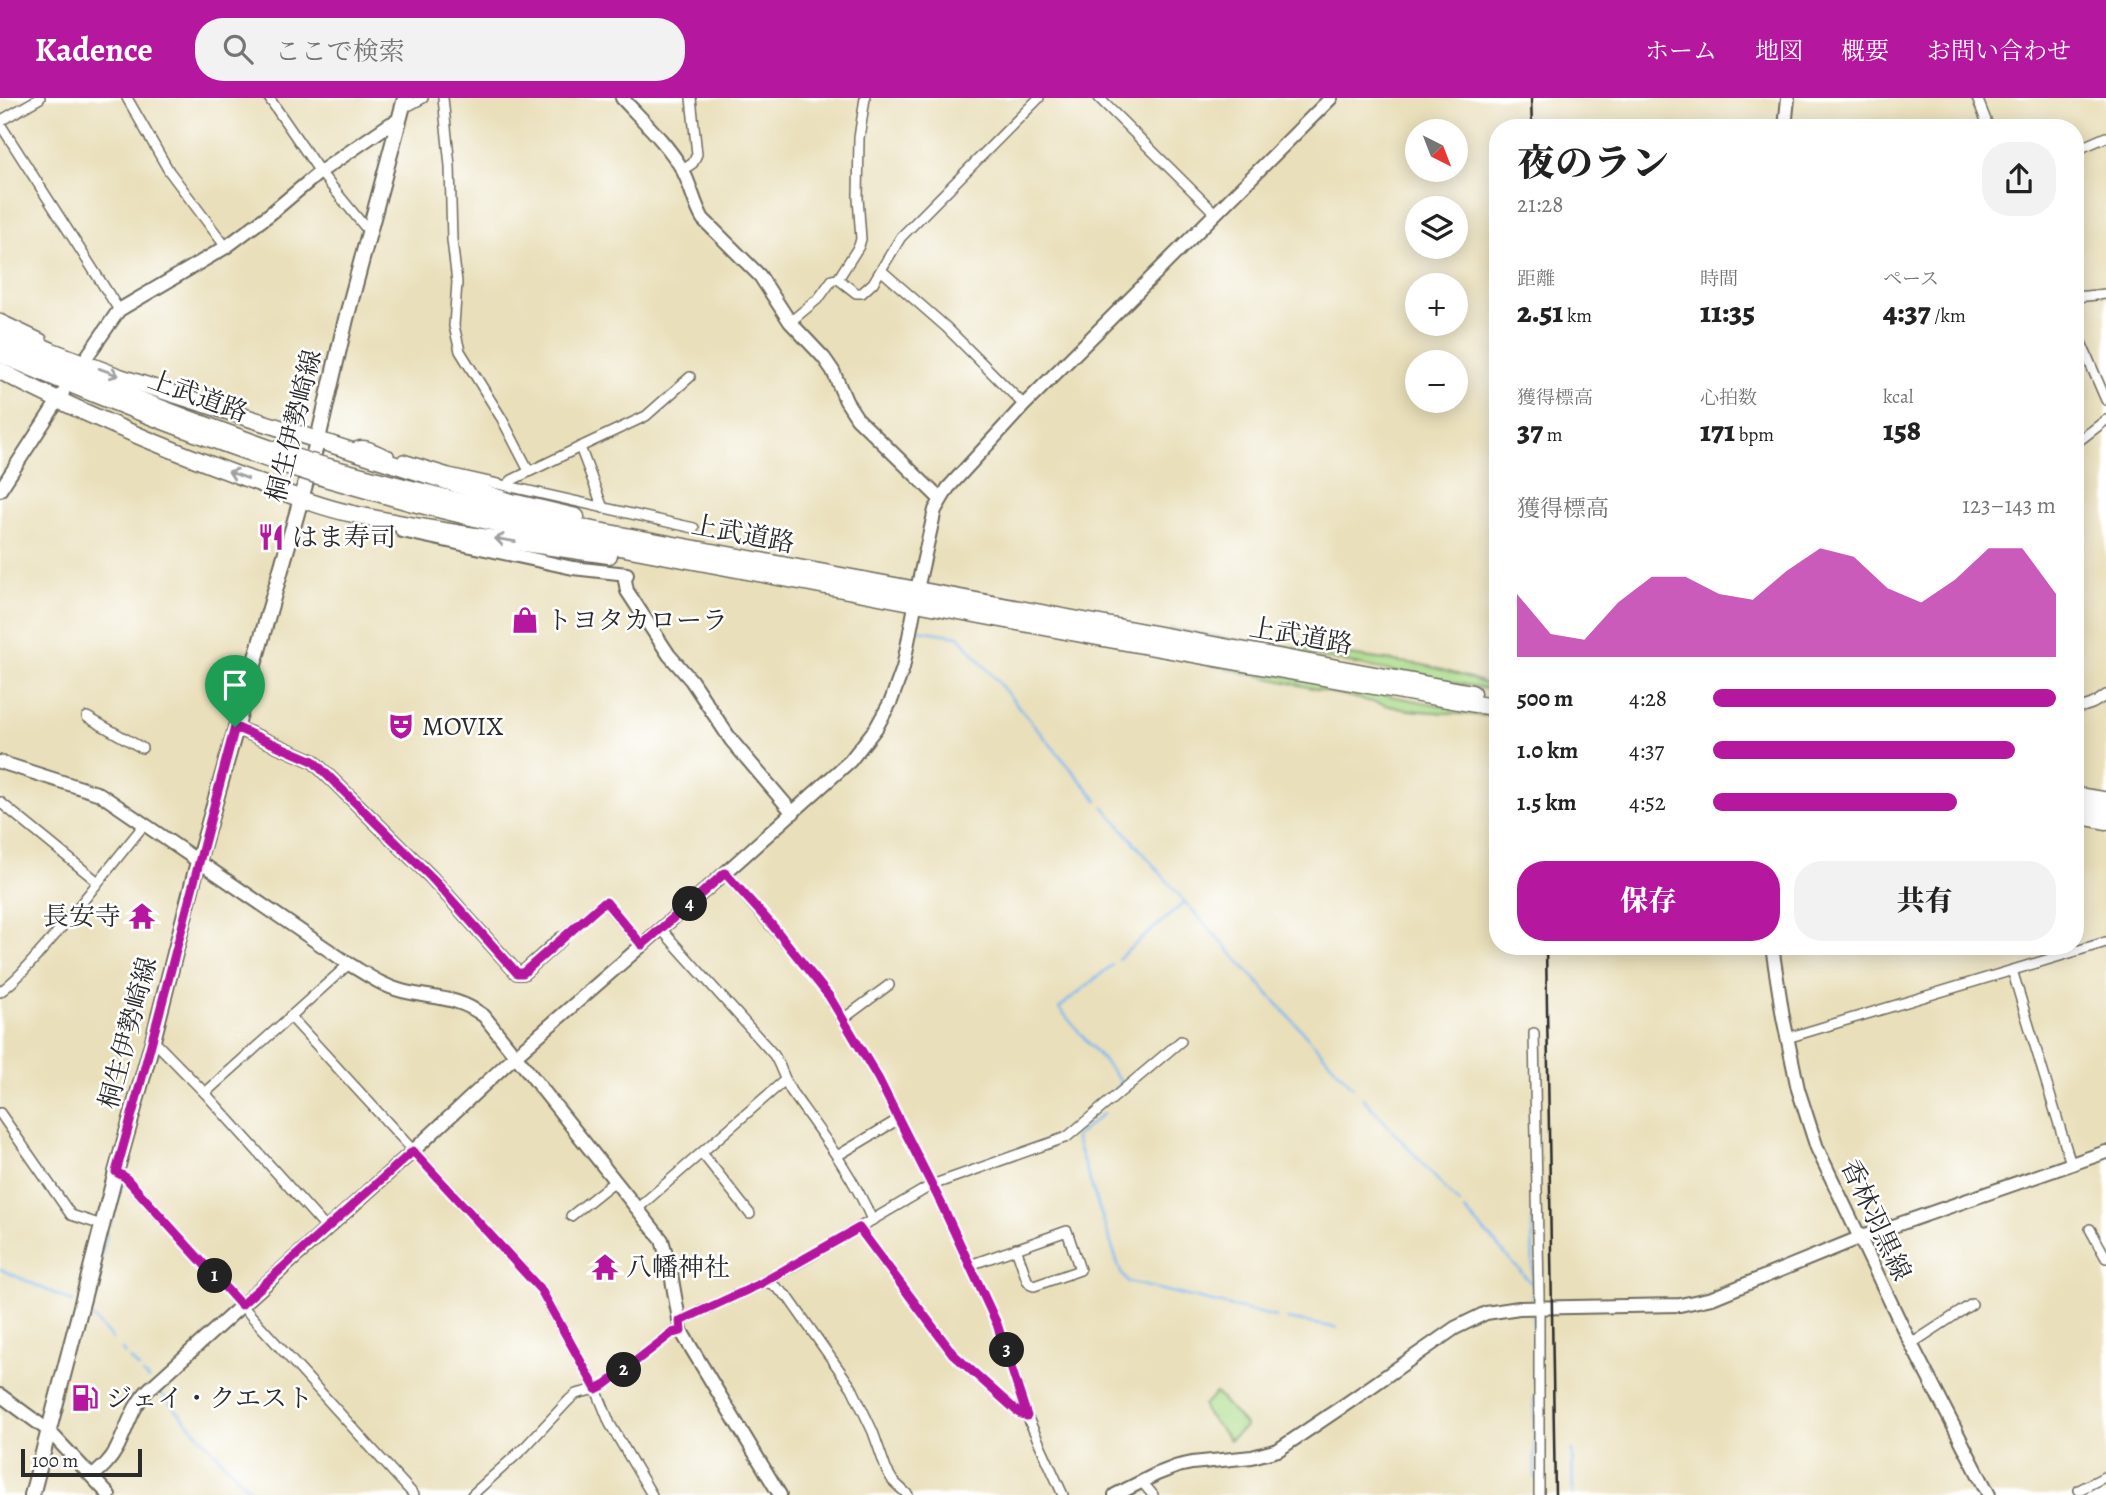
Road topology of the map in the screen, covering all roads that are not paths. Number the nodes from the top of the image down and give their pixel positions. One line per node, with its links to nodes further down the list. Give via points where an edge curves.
1 (40, 98): 18 (street)
2 (127, 98): 25 (street, via 169,171)
3 (269, 98): 22 (street)
4 (423, 98): 14 (street, via 410,105)
5 (443, 98): 52 (street, via 457,282 454,326 460,351)
6 (622, 98): 21 (street)
7 (691, 98): 21 (street, via 697,154)
8 (865, 98): 27 (street, via 859,138 861,239)
9 (1039, 98): 26 (street, via 901,237)
10 (1099, 98): 23 (street)
11 (1331, 98): 23 (street)
12 (1788, 98): 15 (street)
13 (1977, 98): 16 (street)
14 (404, 101): 17 (main road, 桐生伊勢崎線)
15 (1786, 119)
16 (1985, 119)
17 (399, 120): 22 (street); 24 (main road, 桐生伊勢崎線)
18 (0, 122): 30 (street)
19 (2106, 137): 20 (street)
20 (2084, 147)
21 (683, 170): 32 (street, via 699,212 760,276)
22 (320, 172): 24 (street); 25 (street)
23 (1215, 213): 45 (street)
24 (369, 232): 48 (main road, 桐生伊勢崎線)
25 (226, 247): 30 (street)
26 (881, 271): 27 (street, via 859,294); 45 (street, via 954,334)
27 (838, 279): 32 (street)
28 (2106, 294): 29 (street)
29 (2084, 296)
30 (119, 310): 38 (street)
31 (0, 319): 36 (street, via 41,338)
32 (790, 322): 56 (street, via 828,364 857,418)
33 (0, 328): 36 (highway)
34 (0, 341): 51 (highway, 上武道路, via 80,378)
35 (2084, 349): 44 (street)
36 (52, 351): 38 (highway)
37 (0, 354): 51 (highway, 上武道路, via 182,430)
38 (81, 366): 48 (highway, one-way to 48)
39 (0, 371): 41 (highway)
40 (690, 377): 49 (street, via 646,416)
41 (17, 380): 42 (street); 43 (highway)
42 (0, 381)
43 (61, 397): 54 (street); 55 (highway, one-way to 43, via 165,448)
44 (2106, 400)
45 (1024, 405): 56 (street)
46 (2106, 420): 47 (street)
47 (2084, 437)
48 (318, 439): 50 (highway); 55 (main road, 桐生伊勢崎線)
49 (579, 447): 52 (street); 57 (street)
50 (350, 451): 53 (street, via 363,444 449,473); 60 (highway, via 512,502)
51 (293, 462): 60 (highway, 上武道路, bridge, via 413,503 508,526)
52 (529, 471): 53 (street)
53 (507, 485): 57 (street)
54 (0, 490)
55 (302, 499): 58 (highway); 68 (main road, 桐生伊勢崎線)
56 (940, 499): 61 (street)
57 (603, 508): 59 (street)
58 (352, 513): 60 (highway, one-way to 58, via 678,565); 76 (street, via 366,523 495,552 627,574 627,591 669,654 742,754)
59 (694, 528)
60 (740, 564): 63 (highway, 上武道路); 65 (highway, 上武道路)
61 (918, 585)
62 (914, 611): 76 (street, via 900,677 877,728 850,761)
63 (1489, 695)
64 (2106, 695): 66 (street)
65 (1489, 706)
66 (2084, 708)
67 (87, 717): 69 (street)
68 (235, 727): 78 (main road, 桐生伊勢崎線); 82 (street, via 313,761 431,877 517,973 523,973)
69 (142, 748)
70 (0, 762): 77 (street, via 100,794)
71 (2084, 796): 74 (street)
72 (0, 802): 80 (street)
73 (2084, 803): 74 (highway)
74 (2104, 806): 75 (highway)
75 (2084, 812)
76 (793, 813): 79 (street)
77 (144, 825): 78 (street); 80 (street)
78 (198, 862): 88 (street); 96 (main road, 桐生伊勢崎線)
79 (725, 873): 81 (street); 93 (street, via 804,964)
80 (98, 882): 91 (street, via 24,971)
81 (661, 929): 84 (street); 99 (street, via 774,1055)
82 (561, 939): 84 (street, via 606,902)
83 (2106, 942): 85 (street)
84 (642, 945): 98 (street)
85 (2084, 949)
86 (1773, 955): 95 (street, 香林羽黒線)
87 (2062, 955): 89 (street)
88 (349, 964): 92 (street); 98 (street, via 385,986 477,1010)
89 (2012, 970): 95 (street); 107 (street)
90 (889, 985): 93 (street)
91 (0, 992)
92 (290, 1016): 100 (street); 103 (street)
93 (843, 1019): 102 (street)
94 (1534, 1034): 126 (street)
95 (1787, 1038): 119 (street, 香林羽黒線, via 1806,1119)
96 (153, 1040): 100 (street); 108 (main road, 桐生伊勢崎線)
97 (1181, 1041): 110 (street, via 1067,1138)
98 (516, 1055): 103 (street); 109 (street)
99 (785, 1080): 105 (street); 106 (street)
100 (205, 1093): 116 (street)
101 (0, 1113): 115 (street, via 67,1210)
102 (899, 1119): 106 (street); 110 (street)
103 (413, 1151): 116 (street); 129 (street, via 541,1290)
104 (2106, 1152): 107 (street)
105 (702, 1153): 111 (street); 112 (street)
106 (837, 1156): 114 (street)
107 (2071, 1164): 119 (street)
108 (116, 1172): 115 (main road, 桐生伊勢崎線); 125 (street)
109 (615, 1181): 111 (street); 113 (street)
110 (932, 1185): 114 (street); 122 (street)
111 (638, 1208): 127 (street, via 662,1240)
112 (750, 1214)
113 (571, 1216)
114 (872, 1220): 117 (street)
115 (102, 1225): 132 (main road, 桐生伊勢崎線)
116 (326, 1228): 125 (street)
117 (859, 1228): 123 (street); 131 (street, via 953,1354)
118 (2090, 1229): 121 (street)
119 (1860, 1238): 126 (street, via 1717,1297 1690,1303); 128 (street, 香林羽黒線)
120 (1016, 1248): 120 (street, via 1067,1231 1080,1270 1031,1285); 122 (street)
121 (2106, 1258)
122 (970, 1265): 131 (street, via 997,1324)
123 (764, 1281): 127 (street); 143 (street, via 788,1297 852,1388 886,1469)
124 (1972, 1304): 128 (street)
125 (241, 1305): 133 (street, via 141,1397 115,1451); 139 (street)
126 (1539, 1308): 135 (street, via 1494,1311 1462,1324 1278,1450 1192,1463); 147 (street)
127 (681, 1326): 129 (street); 142 (street)
128 (1911, 1343): 148 (street, 香林羽黒線)
129 (596, 1389): 140 (street, via 569,1399); 141 (street, via 610,1424)
130 (0, 1395): 132 (street)
131 (1027, 1416): 144 (street)
132 (49, 1431): 133 (street); 137 (main road, 桐生伊勢崎線)
133 (93, 1476): 138 (street)
134 (2106, 1476): 136 (street)
135 (1142, 1482): 145 (street); 146 (street)
136 (2080, 1490)
137 (32, 1495)
138 (109, 1495)
139 (414, 1495)
140 (472, 1495)
141 (652, 1495)
142 (780, 1495)
143 (908, 1495)
144 (1063, 1495)
145 (1115, 1495)
146 (1153, 1495)
147 (1539, 1495)
148 (1989, 1495)

